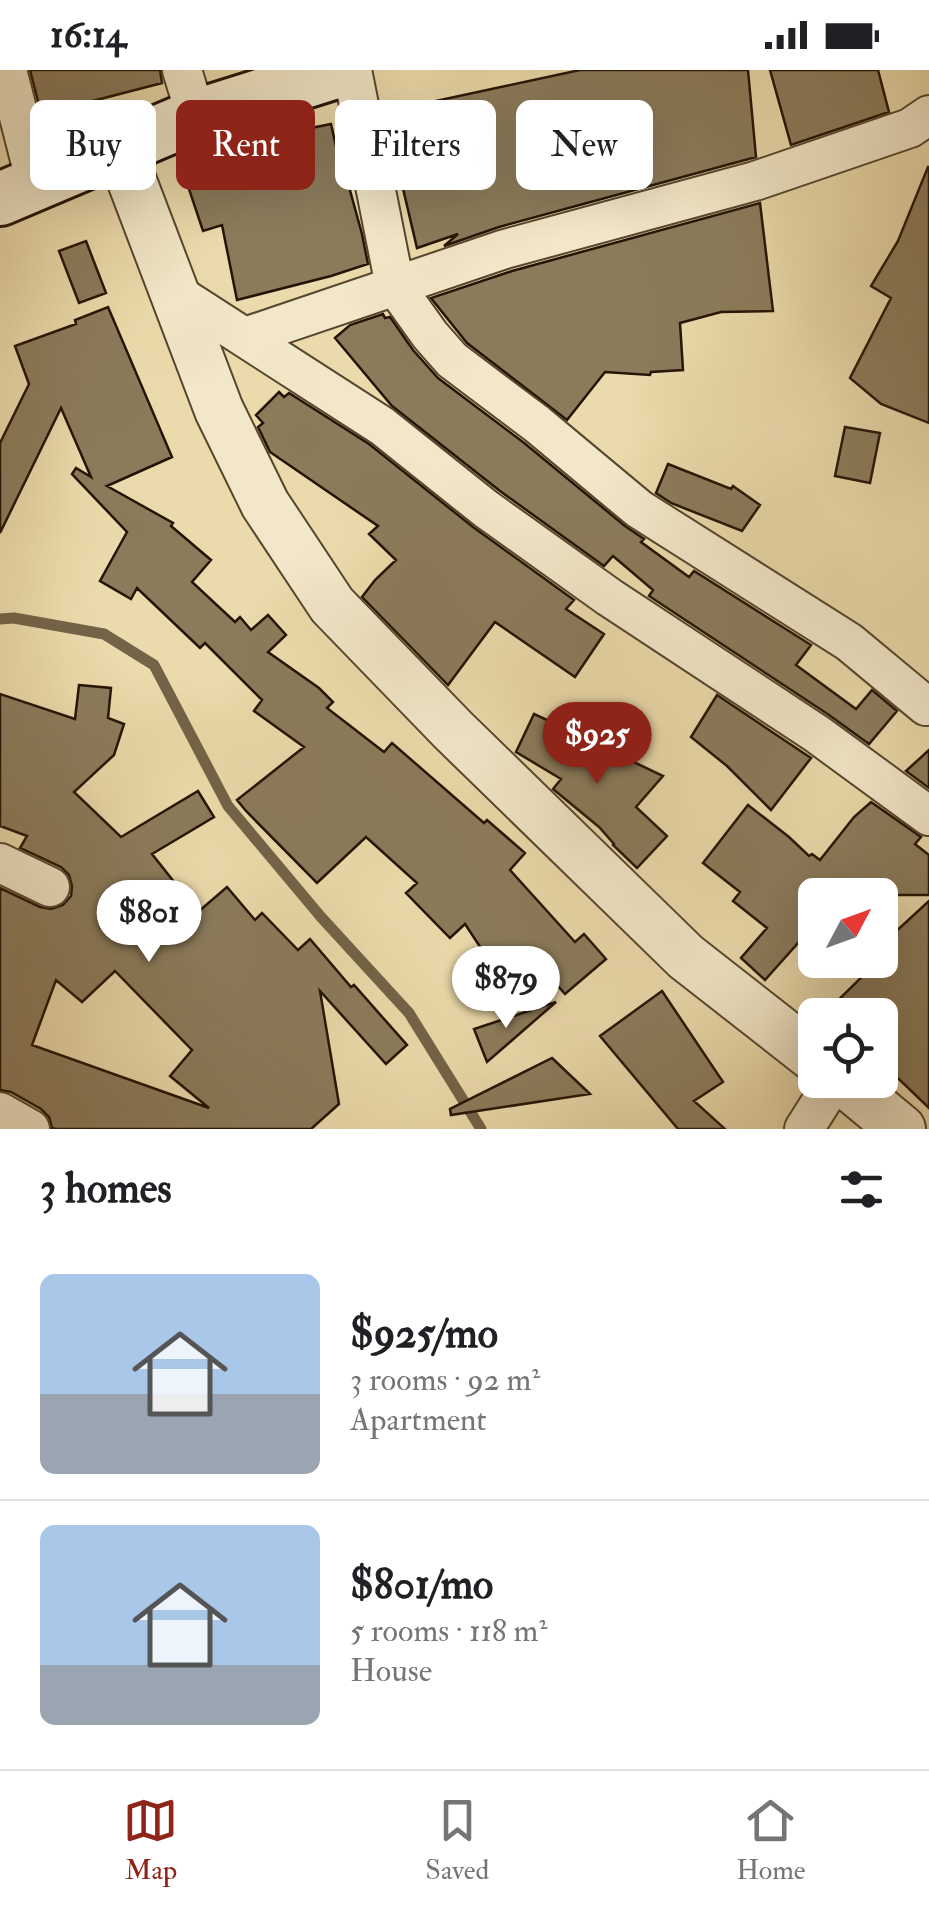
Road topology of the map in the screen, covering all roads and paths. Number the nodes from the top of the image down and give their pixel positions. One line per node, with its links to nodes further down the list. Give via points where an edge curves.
1 (6, 70): 8 (street)
2 (342, 70): 4 (main road)
3 (352, 70): 9 (street)
4 (189, 93): 6 (main road)
5 (929, 116): 9 (street, via 755,181)
6 (156, 118)
7 (135, 190): 10 (street)
8 (18, 191)
9 (395, 286): 11 (street); 12 (street, via 452,360 639,508 849,642)
10 (174, 292): 11 (street); 16 (street, via 219,410 265,504 332,605 686,957)
11 (244, 338): 13 (street, via 382,426 594,586)
12 (926, 706)
13 (929, 816)
14 (0, 863): 15 (street)
15 (50, 888)
16 (798, 1045)
17 (826, 1098): 21 (street)
18 (862, 1098): 22 (street)
19 (0, 1112): 20 (street)
20 (30, 1129)
21 (804, 1129)
22 (901, 1129)

